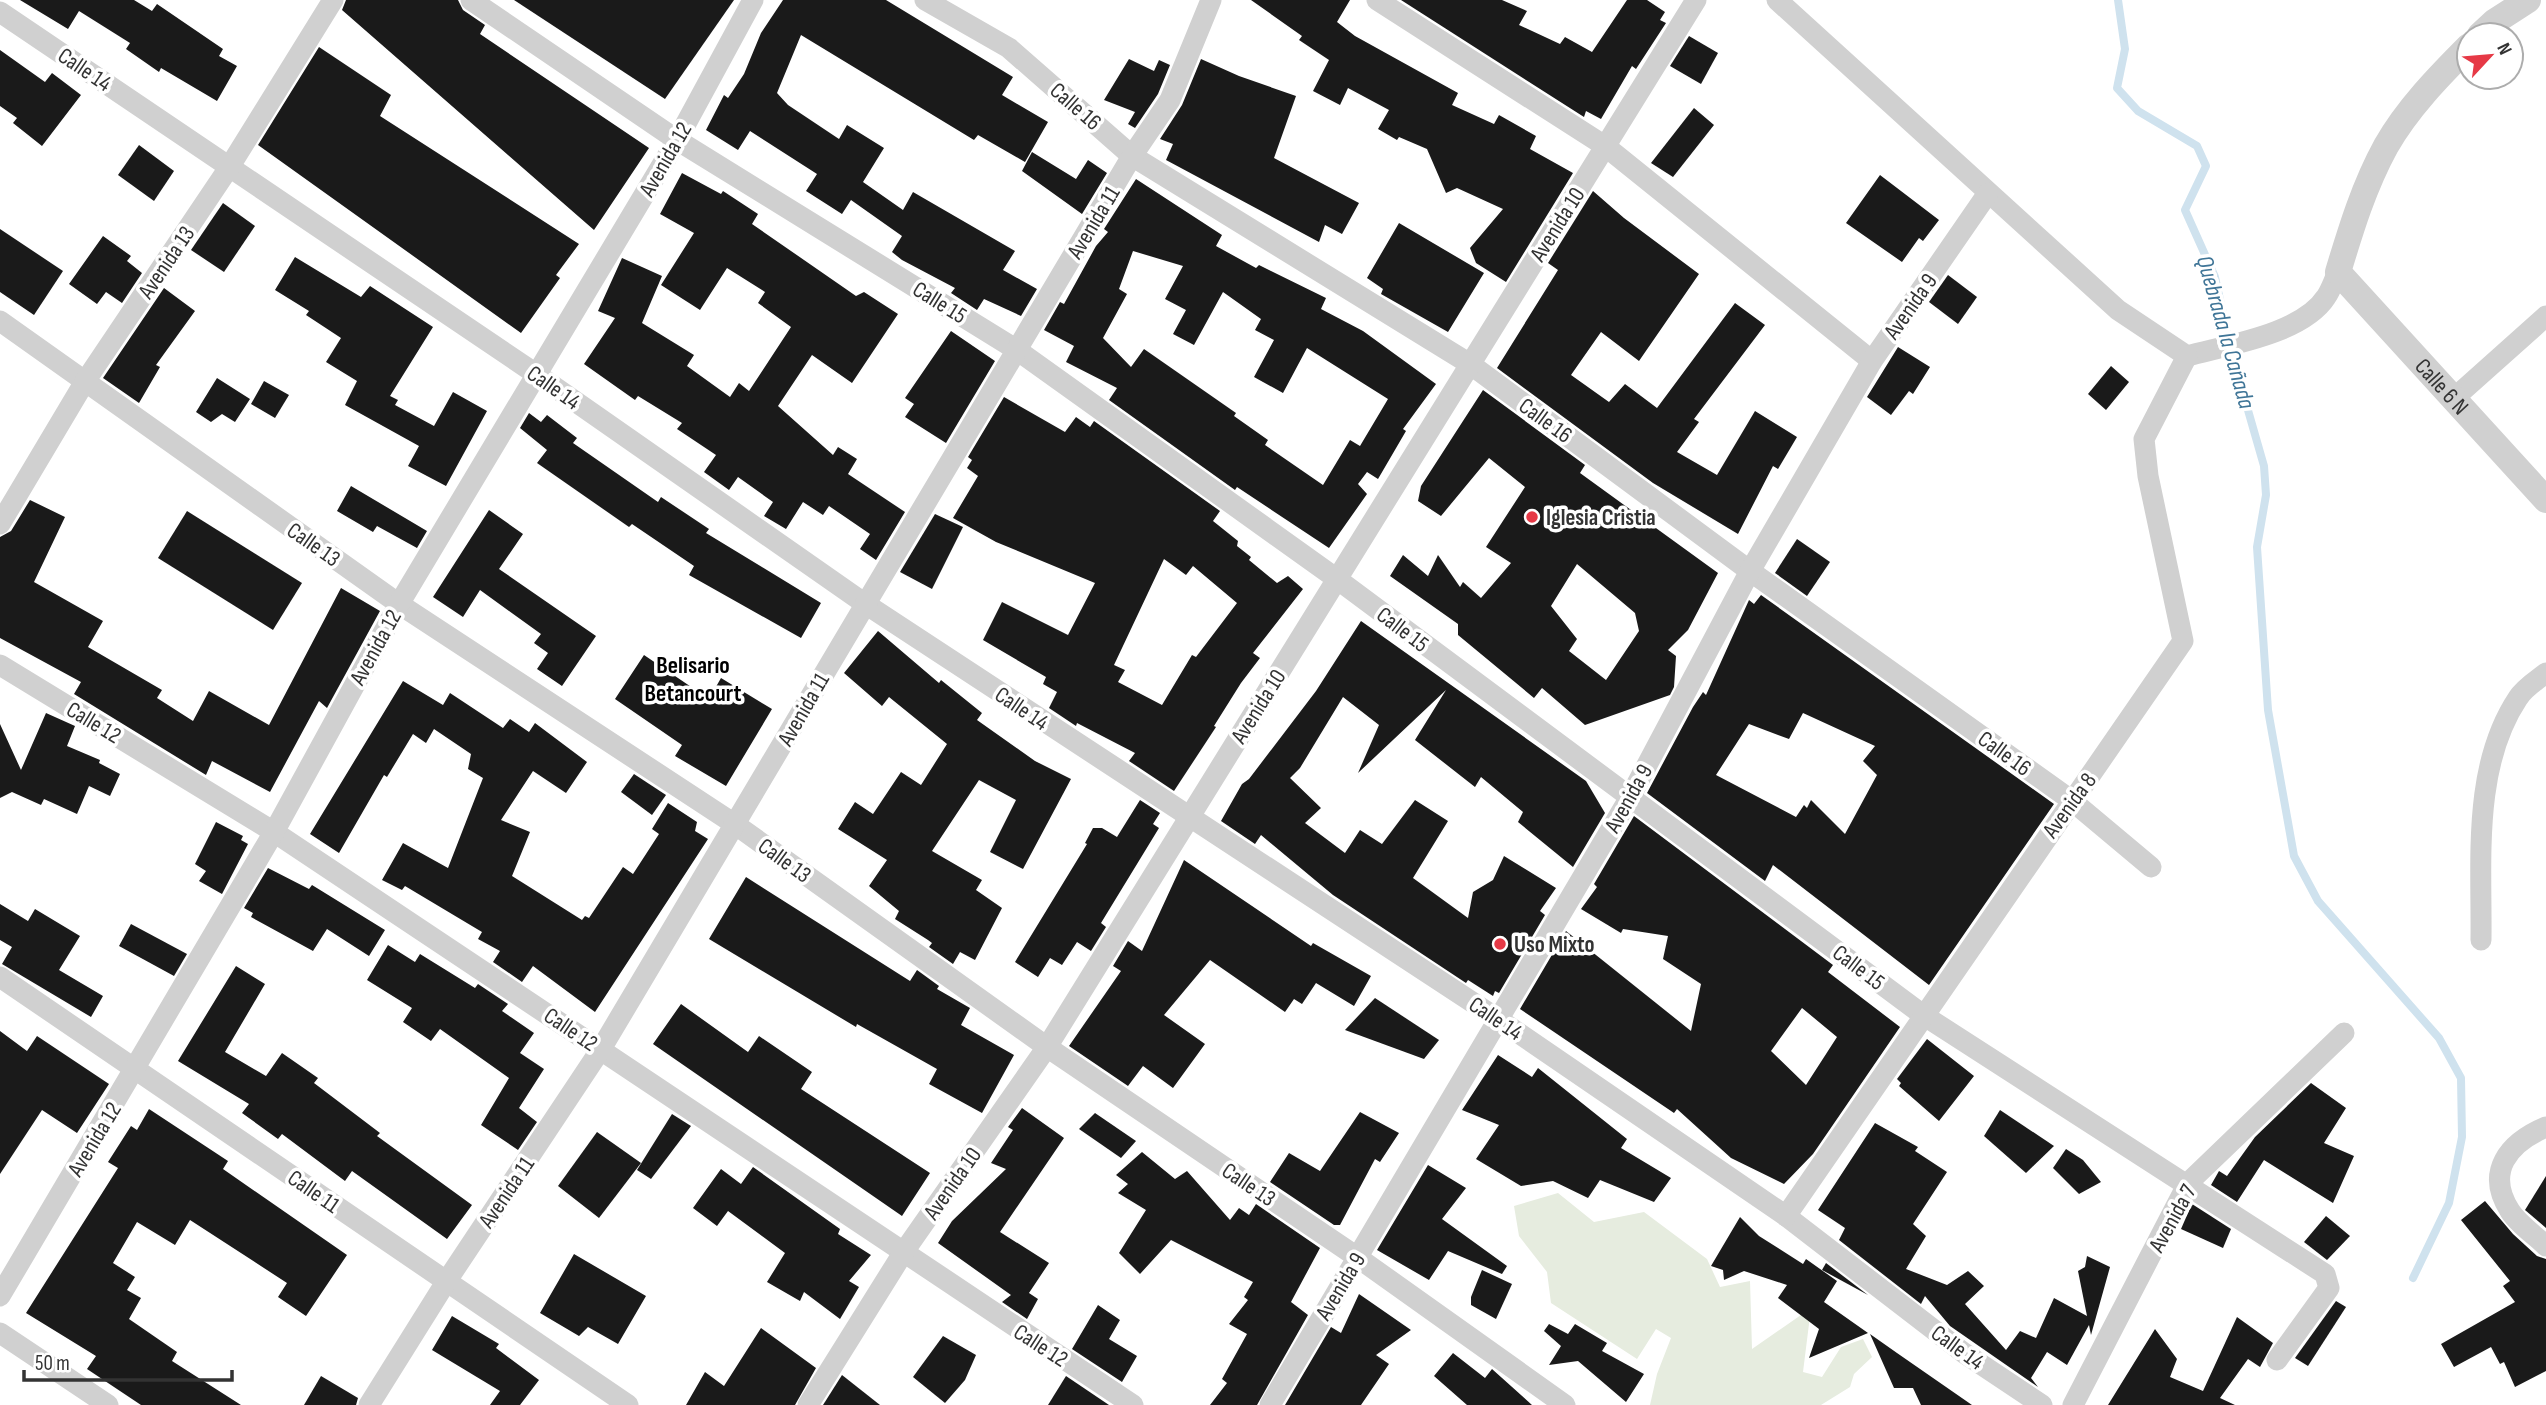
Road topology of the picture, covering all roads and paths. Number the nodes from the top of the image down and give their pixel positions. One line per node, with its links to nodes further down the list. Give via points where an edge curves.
1 (333, 0): 16 (street, Avenida 13)
2 (471, 0): 13 (street, Calle 15)
3 (753, 0): 13 (street, Avenida 12)
4 (925, 0): 15 (street, Calle 16, via 1009,48)
5 (1211, 0): 15 (street, Avenida 11, via 1170,100)
6 (1377, 0): 14 (street)
7 (1696, 0): 14 (street, Avenida 10)
8 (1777, 0): 17 (street)
9 (2528, 0): 11 (street)
10 (0, 12): 16 (street, Calle 14)
11 (2496, 21)
12 (2455, 60): 18 (street, via 2386,145 2355,213)
13 (677, 140): 21 (street, Calle 15); 25 (street, Avenida 12)
14 (1605, 146): 23 (street); 24 (street, Avenida 10)
15 (1132, 156): 21 (street, Avenida 11); 24 (street, Calle 16)
16 (230, 166): 25 (street, Calle 14); 26 (street, Avenida 13)
17 (1988, 193): 22 (street, via 2118,310); 23 (street, Avenida 9)
18 (2338, 272): 22 (street, via 2325,299 2305,317 2260,337); 27 (street, Calle 6 N)
19 (2546, 316): 27 (street)
20 (0, 321): 26 (street, Calle 13)
21 (1017, 350): 31 (street, Calle 15); 32 (street, Avenida 11)
22 (2192, 355): 37 (street, Avenida 8, via 2144,439 2183,641)
23 (1872, 361): 30 (street, Avenida 9)
24 (1470, 364): 30 (street, Calle 16); 31 (street, Avenida 10)
25 (536, 374): 32 (street, Calle 14); 33 (street, Avenida 12)
26 (84, 383): 29 (street, Avenida 13); 33 (street, Calle 13)
27 (2452, 400): 28 (street, Calle 6 N)
28 (2546, 500)
29 (0, 524)
30 (1750, 571): 36 (street, Avenida 9); 37 (street, Calle 16)
31 (1337, 579): 36 (street, Calle 15); 38 (street, Avenida 10)
32 (864, 603): 38 (street, Calle 14); 39 (street, Avenida 11)
33 (399, 604): 39 (street, Calle 13); 40 (street, Avenida 12)
34 (0, 664): 40 (street, Calle 12)
35 (2546, 673): 42 (street, via 2519,696 2492,750 2483,820)
36 (1630, 797): 44 (street, Calle 15); 45 (street, Avenida 9)
37 (2071, 800): 41 (street, Calle 16); 44 (street, Avenida 8)
38 (1188, 819): 45 (street, Calle 14); 47 (street, Avenida 10)
39 (736, 825): 47 (street, Calle 13); 48 (street, Avenida 11)
40 (274, 832): 48 (street, Calle 12); 49 (street, Avenida 12)
41 (2151, 867)
42 (2481, 940)
43 (0, 977): 49 (street, Calle 11)
44 (1923, 1014): 51 (street, Calle 15); 52 (street, Avenida 8)
45 (1498, 1019): 52 (street, Calle 14); 55 (street, Avenida 9)
46 (2344, 1033): 51 (street, Avenida 7)
47 (1047, 1047): 54 (street, Avenida 10); 55 (street, Calle 13)
48 (601, 1049): 54 (street, Calle 12); 56 (street, Avenida 11)
49 (136, 1068): 56 (street, Calle 11); 57 (street, Avenida 12)
50 (2546, 1127): 53 (street, via 2526,1135 2506,1156 2498,1184 2511,1213)
51 (2188, 1183): 59 (street, Calle 15, via 2325,1274 2329,1288); 68 (street, Avenida 7)
52 (1786, 1216): 67 (street, Calle 14, via 1964,1353)
53 (2546, 1245)
54 (903, 1253): 63 (street, Avenida 10); 64 (street, Calle 12)
55 (1357, 1257): 65 (street, Avenida 9); 66 (street, Calle 13)
56 (446, 1282): 61 (street, Avenida 11); 62 (street, Calle 11)
57 (0, 1296)
58 (0, 1333): 60 (street)
59 (2277, 1360)
60 (108, 1405)
61 (369, 1405)
62 (628, 1405)
63 (808, 1405)
64 (1133, 1405)
65 (1270, 1405)
66 (1565, 1405)
67 (2042, 1405)
68 (2073, 1405)

